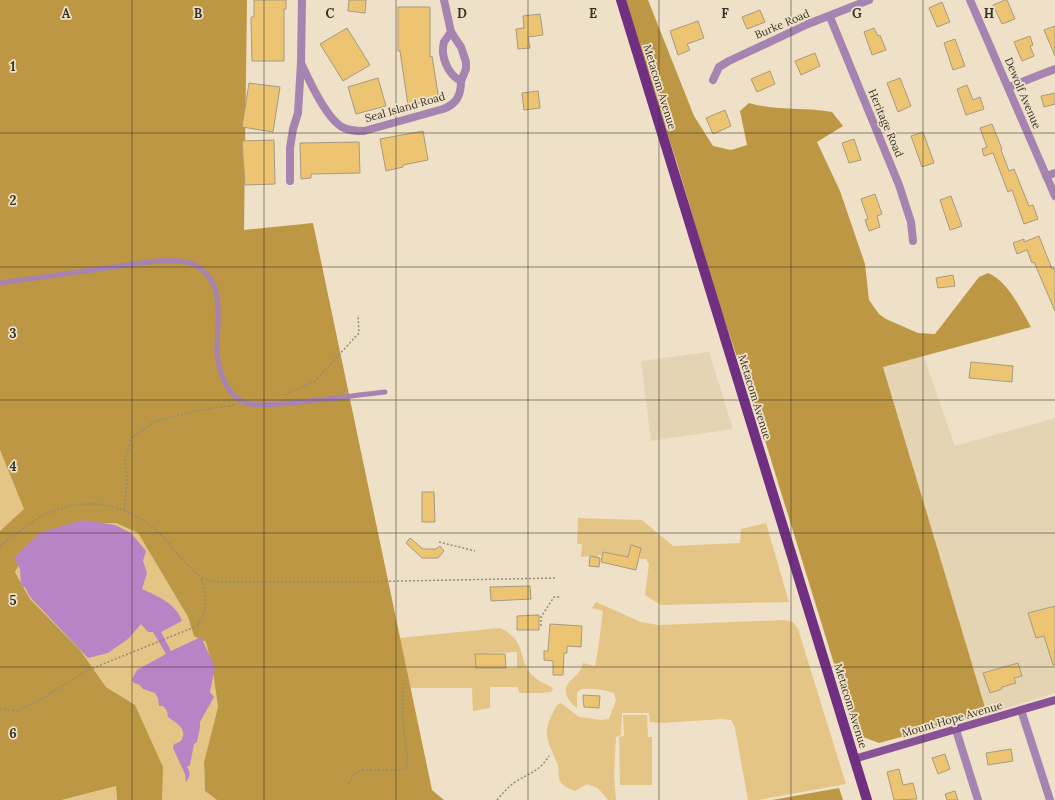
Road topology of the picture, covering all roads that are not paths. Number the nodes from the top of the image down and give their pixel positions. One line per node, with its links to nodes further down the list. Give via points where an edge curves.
1 (302, 0): 8 (street, Seal Island Road)
2 (444, 0): 7 (street, Seal Island Road)
3 (621, 0): 23 (main road, Metacom Avenue)
4 (869, 0): 6 (street, Burke Road)
5 (970, 0): 12 (street, Dewolf Avenue)
6 (830, 17): 10 (street, Burke Road, via 729,60 720,67); 17 (street, Heritage Road, via 899,185 911,222)
7 (452, 32): 11 (street, Seal Island Road, via 466,62); 11 (street, via 444,43 445,60 452,74)
8 (301, 63): 11 (street, Seal Island Road, via 334,121 343,128 356,131 450,107 458,98); 15 (street, Seal Island Road, via 298,113 290,148)
9 (1055, 69): 12 (street)
10 (713, 80)
11 (461, 81)
12 (1009, 87): 14 (street, Dewolf Avenue)
13 (1055, 173): 14 (street)
14 (1046, 176): 16 (street, Dewolf Avenue)
15 (290, 181)
16 (1055, 196)
17 (913, 241)
18 (0, 283): 19 (lane, via 156,261 180,261 203,271 215,288 218,305 217,355 221,374 229,392 239,400 256,405)
19 (386, 392)
20 (1055, 700): 21 (street, Mount Hope Avenue)
21 (1021, 710): 22 (street, Mount Hope Avenue); 26 (street)
22 (956, 730): 23 (street, Mount Hope Avenue); 25 (street)
23 (854, 759): 24 (main road, Metacom Avenue)
24 (867, 800)
25 (978, 800)
26 (1050, 800)

